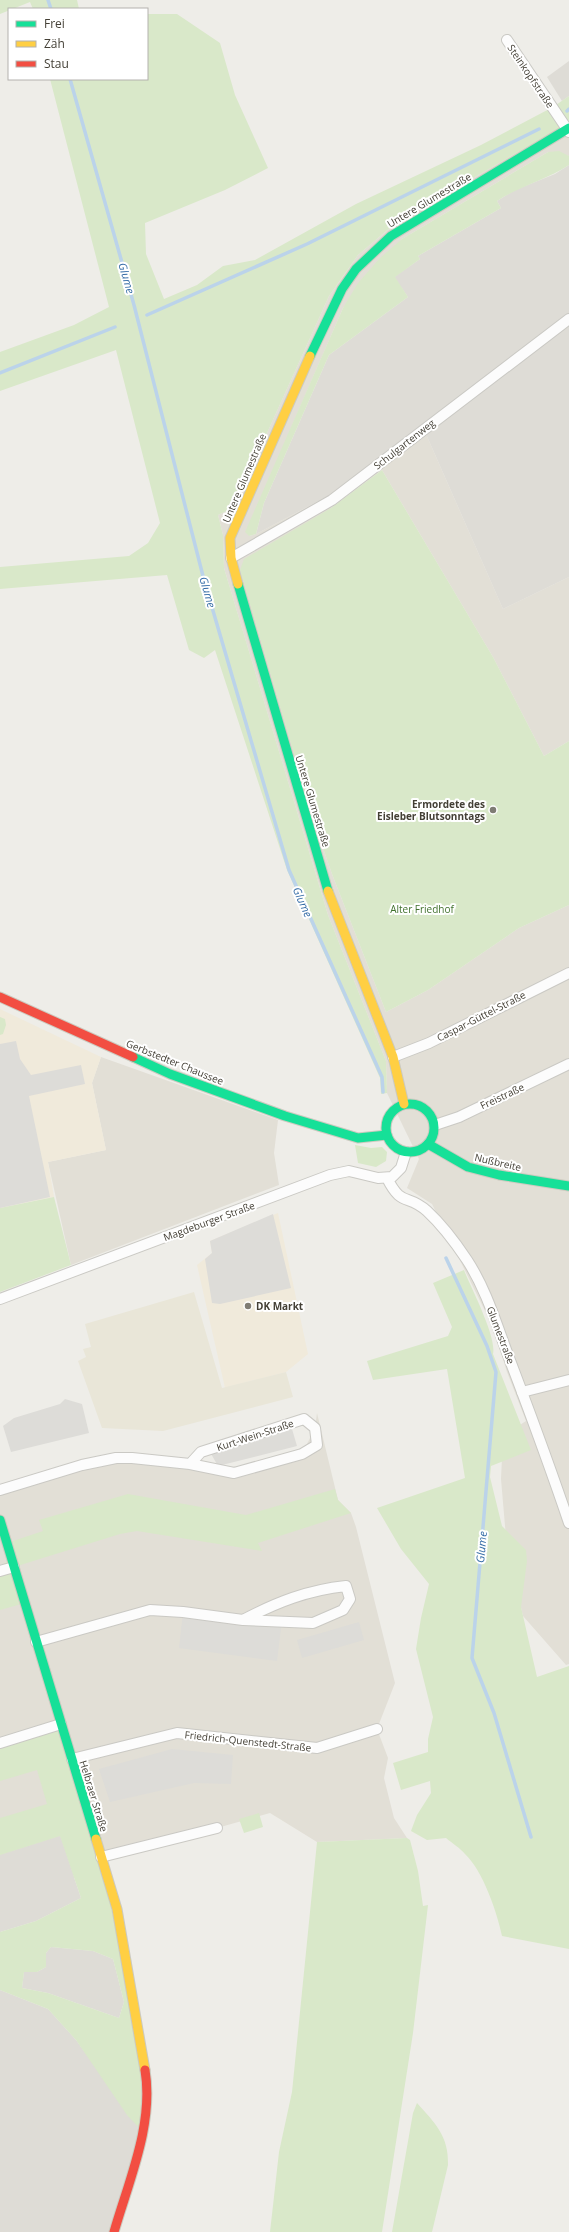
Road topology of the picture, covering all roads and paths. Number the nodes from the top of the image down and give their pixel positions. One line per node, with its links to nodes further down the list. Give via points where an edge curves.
1 (507, 40): 2 (street, Steinkopfstraße)
2 (567, 128): 4 (street, Untere Glumestraße, via 391,236 352,275 342,289 313,348 250,489 230,538)
3 (569, 318): 4 (street, Schulgartenweg, via 332,500)
4 (231, 558): 7 (street, Untere Glumestraße, via 332,903)
5 (569, 973): 7 (street, Caspar-Güttel-Straße, via 429,1043)
6 (0, 997): 11 (street, Gerbstedter Chaussee, via 170,1074 285,1116 358,1138)
7 (392, 1057): 9 (street)
8 (569, 1064): 10 (street, Freistraße, via 459,1117)
9 (404, 1104): 10 (street, via 412,1103 424,1108); 11 (street, via 390,1115 386,1128)
10 (435, 1125): 12 (street, via 434,1135)
11 (387, 1135): 13 (street, via 394,1145)
12 (428, 1144): 13 (street, via 418,1151); 15 (street, Nußbreite, via 468,1167 499,1175)
13 (406, 1152): 14 (street, via 401,1168)
14 (387, 1178): 16 (street, Magdeburger Straße, via 349,1170 330,1175); 18 (street, Glumestraße, via 396,1195 403,1200 418,1203 428,1212 467,1260 483,1288)
15 (569, 1186)
16 (0, 1299)
17 (569, 1380): 18 (street)
18 (522, 1392): 22 (street, Glumestraße)
19 (190, 1464): 19 (street, Kurt-Wein-Straße, via 201,1452 304,1419 315,1428 317,1445 302,1454 234,1473); 20 (street, Kurt-Wein-Straße, via 132,1458 109,1459)
20 (0, 1490)
21 (0, 1520): 23 (street, Helbraer Straße)
22 (569, 1523)
23 (14, 1567): 24 (street); 26 (street, Helbraer Straße)
24 (0, 1571)
25 (243, 1620): 25 (street, via 279,1601 329,1588 346,1586 350,1599 343,1610 313,1623); 26 (street, via 150,1610)
26 (36, 1642): 27 (street, Helbraer Straße)
27 (61, 1724): 29 (street); 30 (street, Helbraer Straße)
28 (377, 1729): 30 (street, Friedrich-Quenstedt-Straße, via 317,1748 177,1733)
29 (0, 1743)
30 (72, 1759): 32 (street, Helbraer Straße)
31 (217, 1828): 32 (street)
32 (101, 1857): 33 (street, Helbraer Straße, via 117,1909 148,2097 142,2131)
33 (114, 2232)

